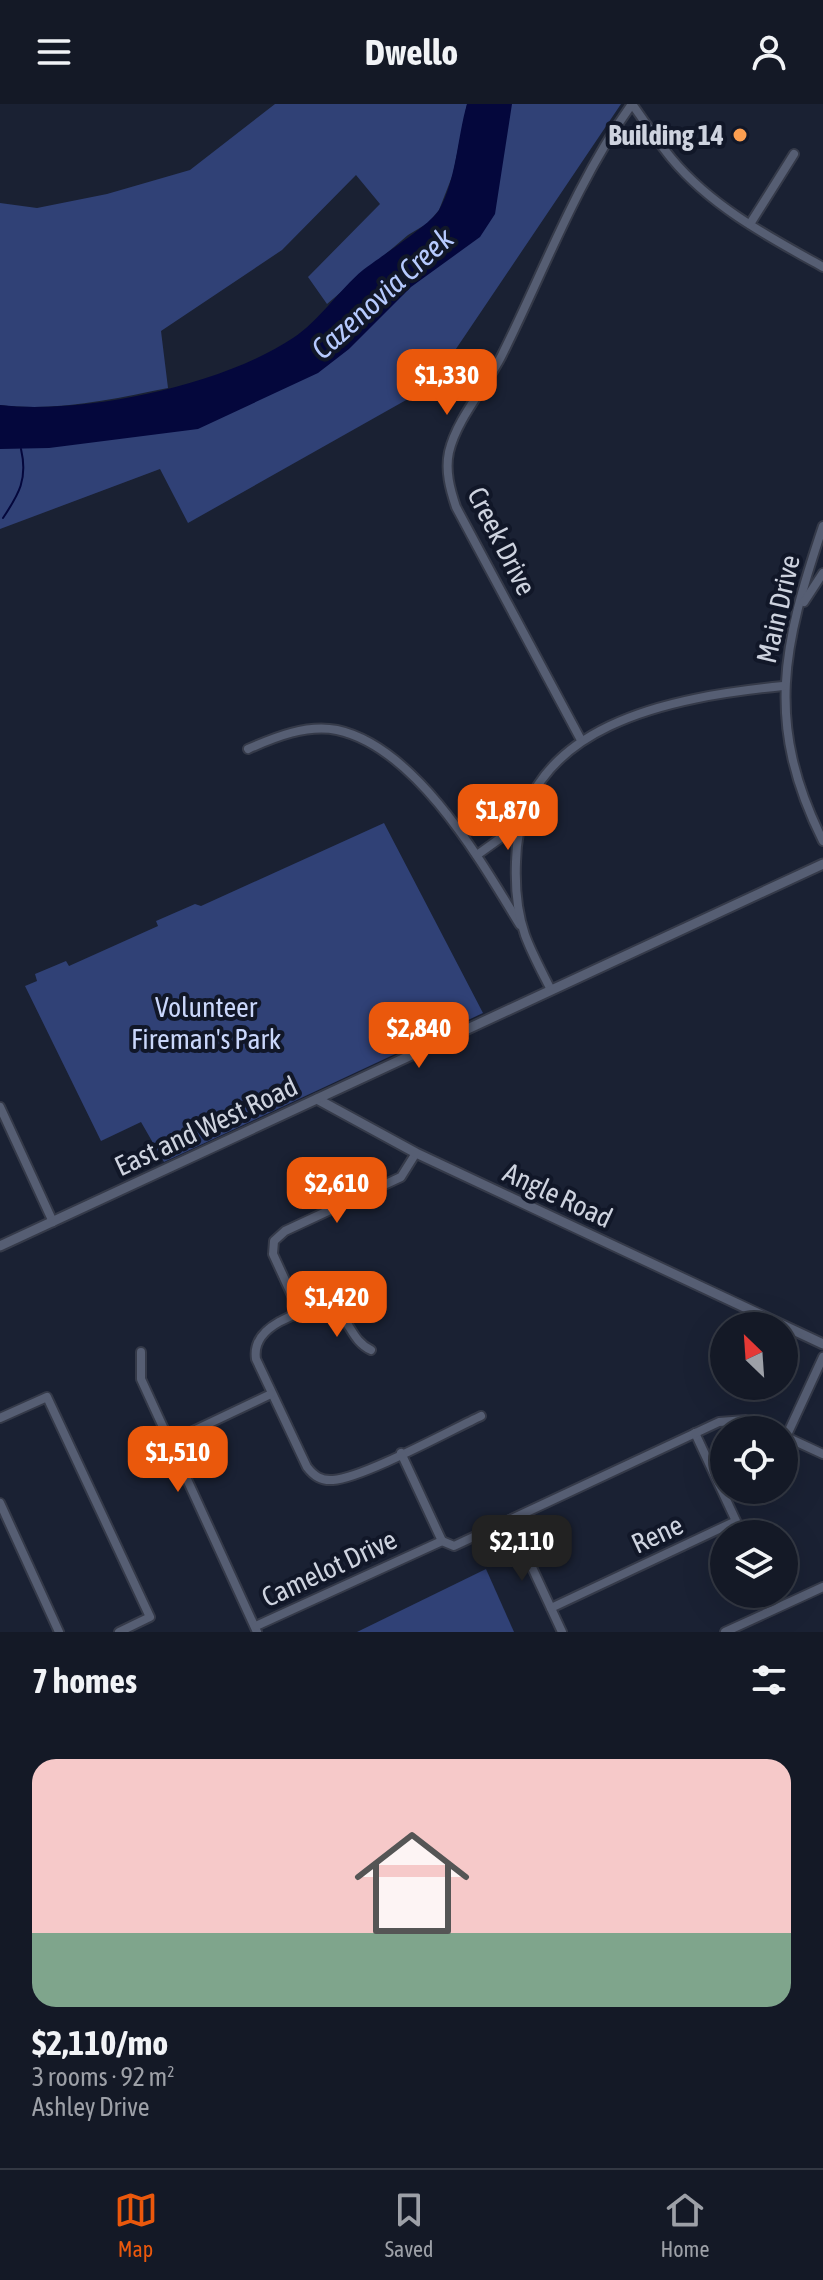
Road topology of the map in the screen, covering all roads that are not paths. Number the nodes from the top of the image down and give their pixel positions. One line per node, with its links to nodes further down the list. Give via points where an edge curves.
1 (632, 104): 3 (street, via 674,161); 9 (street, Creek Drive, via 588,173 448,457 456,507)
2 (794, 154): 3 (street)
3 (750, 224): 4 (street)
4 (823, 267)
5 (823, 526): 7 (street, Main Drive)
6 (823, 573): 7 (street)
7 (801, 606): 8 (street, Main Drive, via 790,635)
8 (783, 686): 9 (street, via 665,703); 12 (street, Main Drive, via 788,746 803,801)
9 (581, 740): 11 (street, via 552,765 524,808)
10 (248, 749): 13 (street, via 302,730 336,730 358,738 393,759 431,795)
11 (520, 824): 13 (street); 15 (street, via 515,890)
12 (823, 841)
13 (477, 855): 15 (street)
14 (823, 864): 16 (street, East and West Road)
15 (524, 932): 16 (street)
16 (551, 990): 17 (street, East and West Road)
17 (317, 1099): 19 (street, Angle Road); 20 (street, East and West Road)
18 (0, 1107): 20 (street)
19 (416, 1153): 22 (street, via 401,1177 274,1241 273,1254); 23 (street, Angle Road)
20 (53, 1222): 21 (street, East and West Road)
21 (0, 1246)
22 (301, 1315): 24 (street, via 333,1309 343,1316 356,1343); 27 (street, via 263,1331 254,1348)
23 (823, 1344)
24 (371, 1350)
25 (141, 1352): 33 (street, via 141,1379)
26 (823, 1357): 29 (street)
27 (271, 1394): 33 (street); 35 (street, via 307,1467 320,1479 355,1474)
28 (481, 1416): 35 (street)
29 (795, 1416)
30 (0, 1418): 44 (street, via 47,1397 150,1617)
31 (710, 1428): 32 (street, Camelot Drive)
32 (695, 1433): 38 (street, Camelot Drive); 41 (street, Rene, via 736,1521)
33 (172, 1441): 42 (street)
34 (798, 1442): 36 (street)
35 (401, 1453): 39 (street)
36 (823, 1454)
37 (0, 1503): 43 (street)
38 (510, 1520): 39 (street, Camelot Drive, via 454,1546); 41 (street)
39 (442, 1541): 42 (street, Camelot Drive)
40 (823, 1587): 46 (street)
41 (551, 1608): 45 (street)
42 (257, 1629)
43 (59, 1632)
44 (119, 1632)
45 (562, 1632)
46 (725, 1632)

